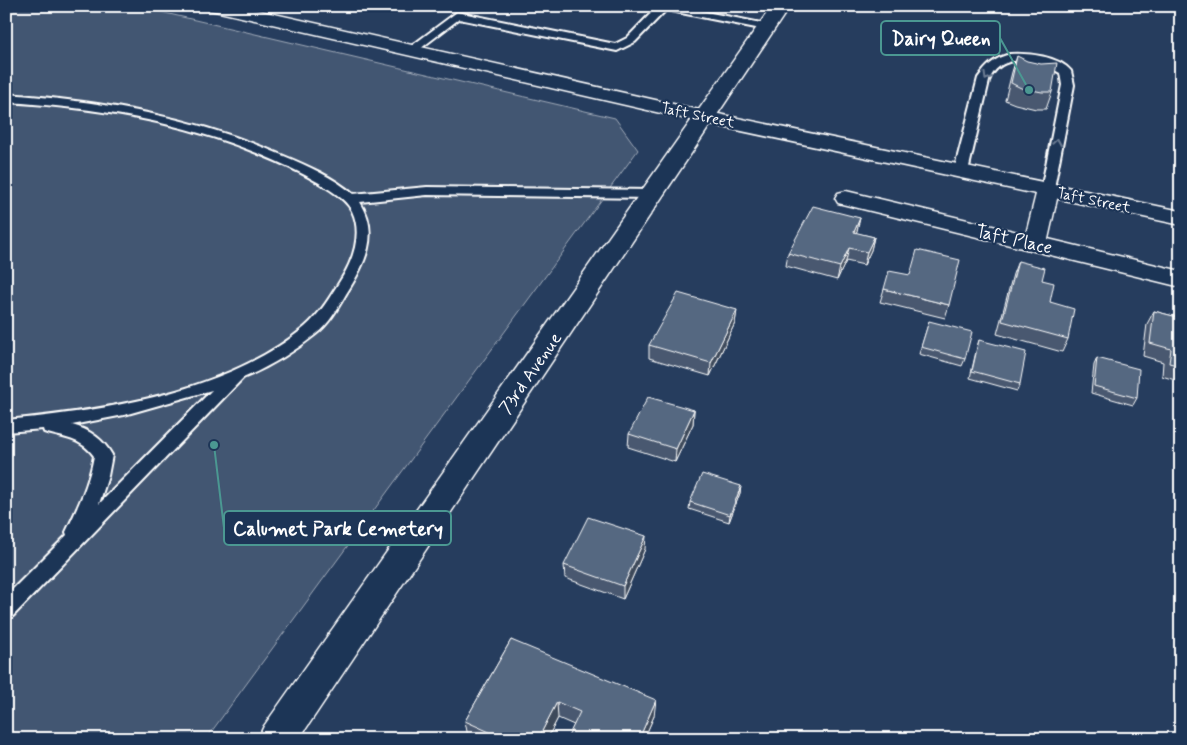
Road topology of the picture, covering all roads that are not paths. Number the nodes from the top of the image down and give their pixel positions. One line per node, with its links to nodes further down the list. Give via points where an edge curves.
1 (215, 6): 7 (street, Taft Street)
2 (467, 6): 5 (lane)
3 (780, 6): 6 (street, 73rd Avenue)
4 (662, 7): 5 (lane, via 631,40 617,48 502,20); 6 (lane)
5 (457, 15): 7 (lane)
6 (766, 27): 9 (street, 73rd Avenue)
7 (412, 50): 9 (street, Taft Street)
8 (6, 98): 14 (lane, via 102,106 213,131 323,179)
9 (704, 117): 10 (street, Taft Street); 12 (street, 73rd Avenue)
10 (961, 171): 11 (street, Taft Street); 11 (lane, one-way to 10, via 1068,86 1065,72 1050,62 1034,58 1011,57 998,63 984,78)
11 (1048, 190): 15 (street, Taft Street); 16 (street)
12 (651, 194): 14 (lane, via 427,191); 23 (street, 73rd Avenue)
13 (846, 198): 16 (street, Taft Place)
14 (348, 199): 18 (lane, via 358,210 364,230 362,251 352,274 312,329 277,354)
15 (1181, 218)
16 (1035, 244): 17 (street, Taft Place)
17 (1181, 279)
18 (241, 372): 19 (lane, via 152,402 96,415); 21 (lane)
19 (28, 425): 20 (lane); 21 (lane, via 69,429 94,442 103,455 100,477 87,511)
20 (6, 426)
21 (59, 556): 22 (lane)
22 (6, 610)
23 (277, 739)

